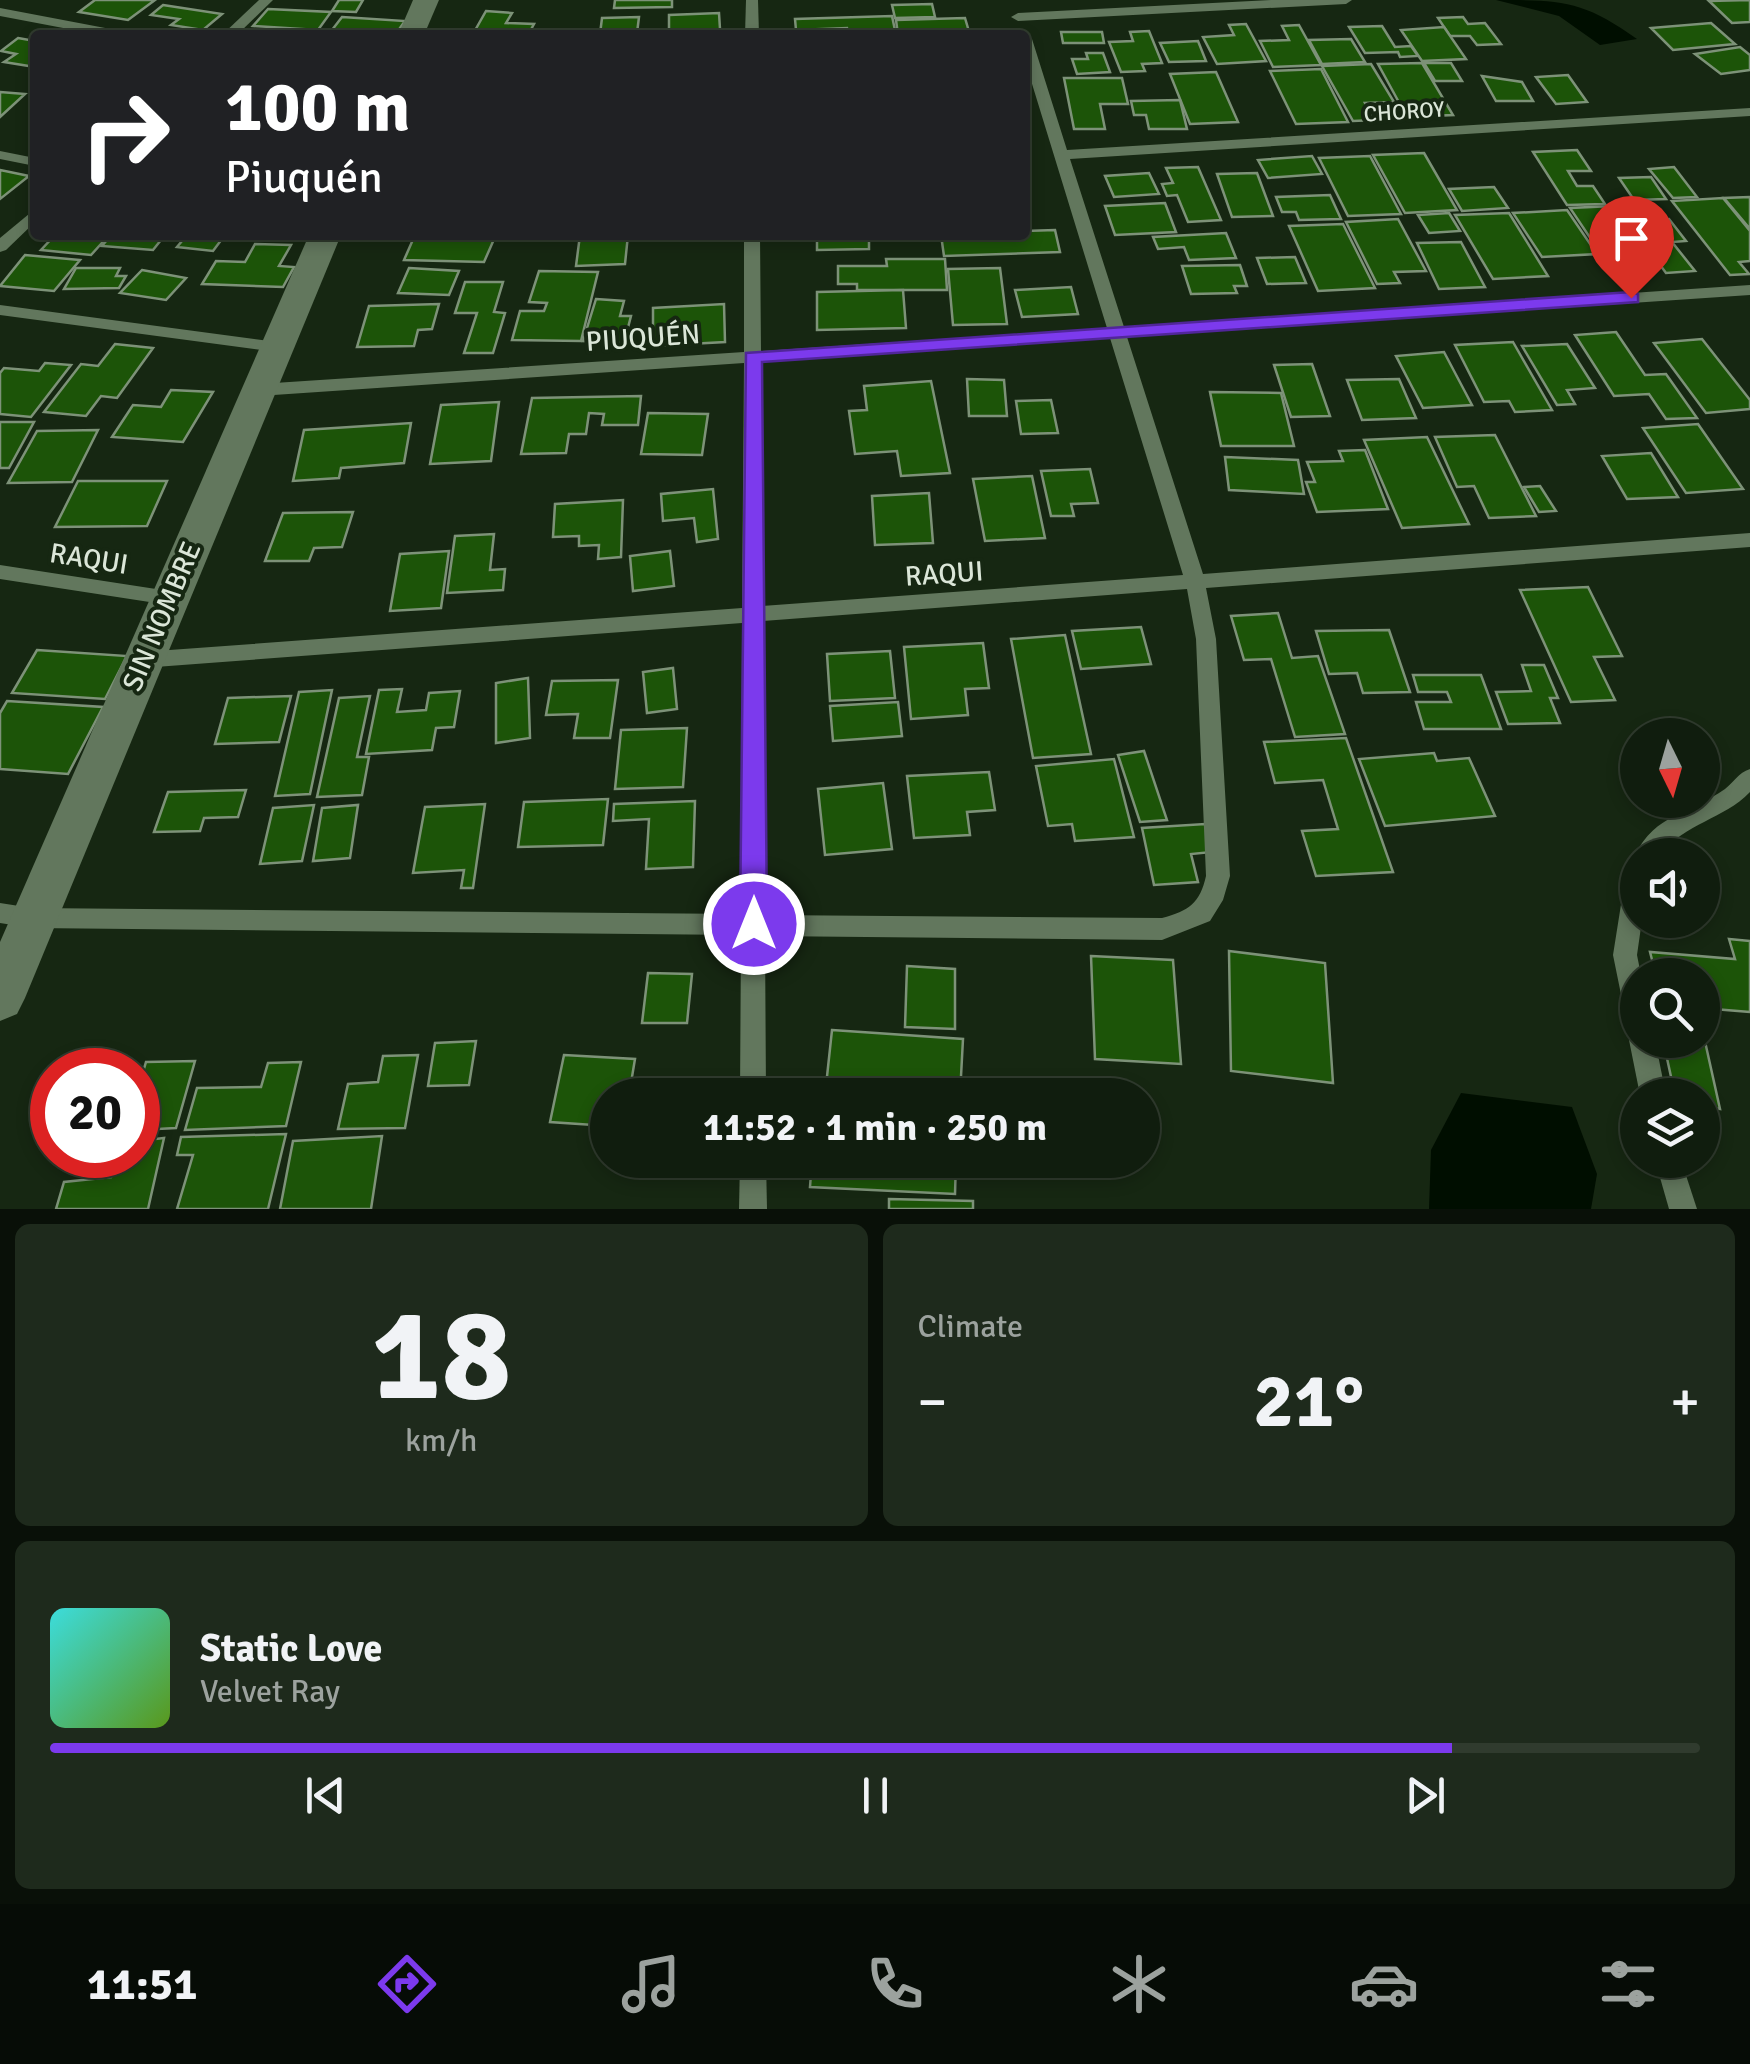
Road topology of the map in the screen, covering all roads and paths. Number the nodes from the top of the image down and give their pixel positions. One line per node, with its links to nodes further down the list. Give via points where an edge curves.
1 (267, 0): 10 (lane)
2 (426, 0): 11 (street)
3 (752, 0): 12 (lane)
4 (1013, 0): 8 (lane)
5 (1346, 0): 6 (lane)
6 (1204, 4): 8 (lane)
7 (0, 12): 9 (lane)
8 (1018, 17): 13 (lane)
9 (95, 30)
10 (234, 30)
11 (413, 30)
12 (752, 30)
13 (1022, 30)
14 (1030, 56): 17 (lane)
15 (1750, 112): 17 (lane, CHOROY)
16 (0, 155): 18 (lane)
17 (1062, 155): 25 (lane)
18 (30, 161)
19 (30, 219): 22 (lane)
20 (323, 240): 26 (street, SIN NOMBRE)
21 (752, 240): 27 (lane)
22 (0, 247)
23 (1750, 290): 25 (lane, PIUQUÉN)
24 (0, 310): 26 (lane)
25 (1117, 332): 27 (lane, PIUQUÉN); 31 (lane)
26 (277, 347): 28 (street, SIN NOMBRE)
27 (752, 357): 28 (lane, PIUQUÉN); 33 (lane)
28 (259, 390): 32 (street, SIN NOMBRE)
29 (1750, 540): 31 (lane, RAQUI)
30 (0, 572): 32 (lane, RAQUI)
31 (1195, 581): 33 (lane, RAQUI); 38 (lane, via 1206,639 1218,876 1212,903 1196,920 1162,929)
32 (169, 598): 34 (street, SIN NOMBRE)
33 (753, 615): 34 (lane, RAQUI); 38 (lane)
34 (142, 660): 37 (street, SIN NOMBRE)
35 (1749, 781): 36 (lane)
36 (1660, 838)
37 (16, 915): 38 (lane); 39 (street, SIN NOMBRE)
38 (754, 924): 40 (lane)
39 (0, 998)
40 (754, 1078)
41 (754, 1178): 43 (lane)
42 (1673, 1178): 44 (lane)
43 (754, 1209)
44 (1682, 1209)

